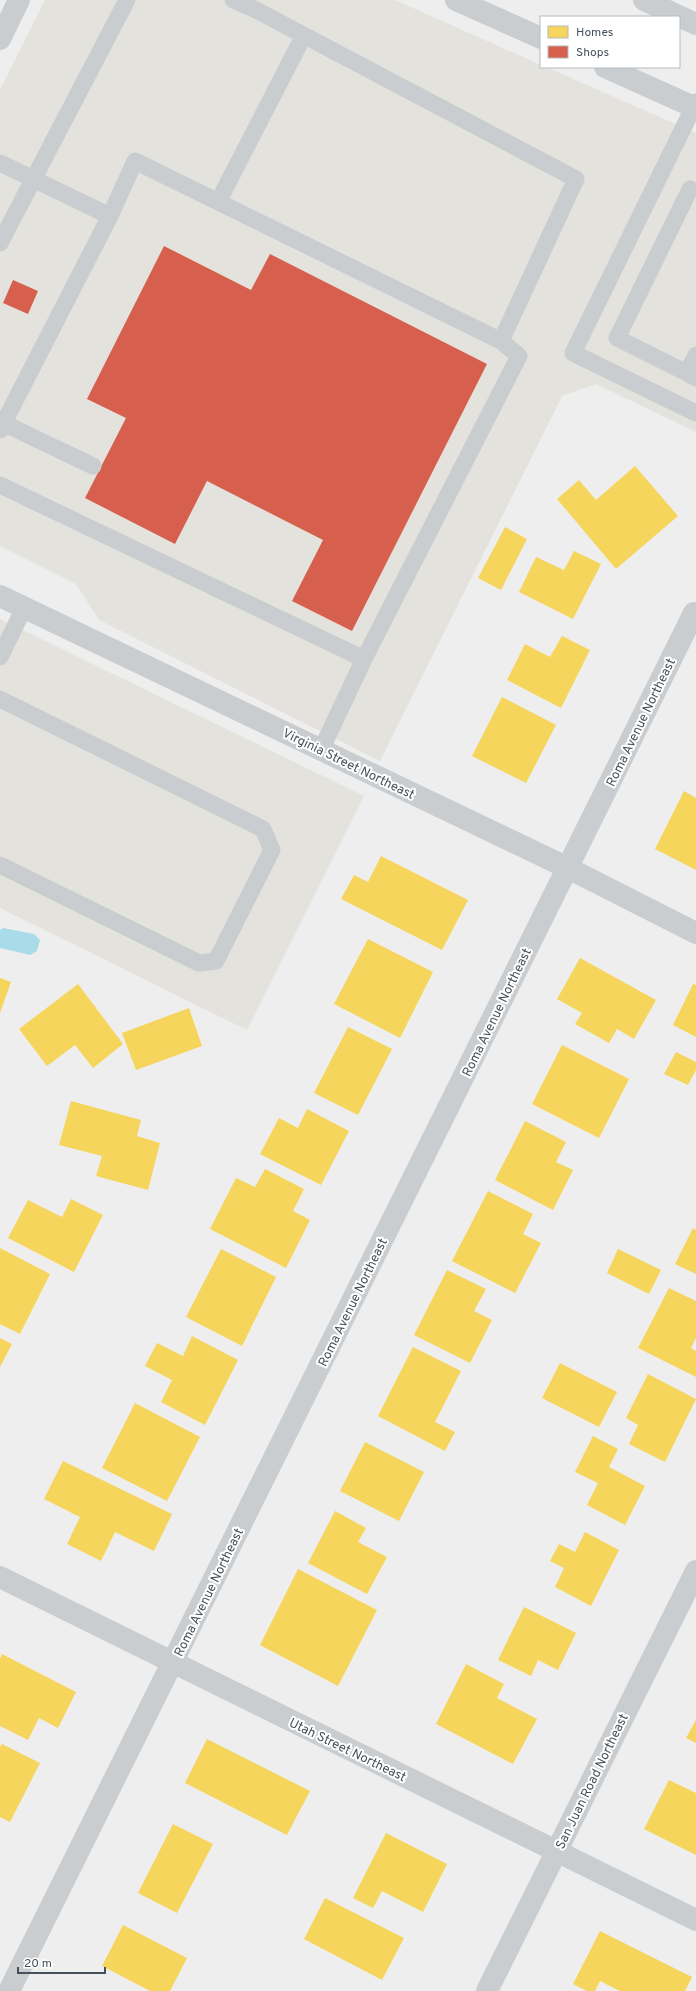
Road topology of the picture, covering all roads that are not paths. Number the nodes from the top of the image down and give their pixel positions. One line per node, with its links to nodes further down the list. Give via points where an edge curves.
1 (19, 0): 11 (main road)
2 (127, 0): 15 (lane)
3 (233, 0): 9 (lane)
4 (456, 0): 10 (main road)
5 (644, 0): 6 (main road)
6 (679, 16)
7 (680, 17): 8 (main road)
8 (696, 24)
9 (304, 35): 17 (lane); 20 (lane, via 576,179)
10 (540, 38)
11 (0, 39)
12 (607, 68): 13 (main road)
13 (695, 106): 23 (lane, via 573,353)
14 (0, 163): 15 (lane)
15 (32, 180): 18 (lane); 19 (lane)
16 (690, 189): 22 (lane, via 617,338)
17 (218, 202): 18 (lane, via 135,161); 20 (lane)
18 (110, 216): 24 (lane)
19 (0, 243)
20 (501, 341): 31 (lane, via 520,356)
21 (696, 355): 22 (lane)
22 (692, 376)
23 (696, 413)
24 (2, 427): 25 (lane)
25 (93, 466)
26 (0, 485): 31 (lane)
27 (0, 596): 28 (street, Virginia Street Northeast)
28 (24, 608): 30 (lane); 33 (street, Virginia Street Northeast)
29 (694, 613): 35 (street, Roma Avenue Northeast)
30 (0, 657)
31 (364, 659): 33 (lane)
32 (0, 699): 34 (lane, via 263,829 272,850 216,961 199,963)
33 (321, 750): 35 (street, Virginia Street Northeast)
34 (0, 865)
35 (568, 868): 36 (street, Virginia Street Northeast); 39 (street, Roma Avenue Northeast)
36 (696, 933)
37 (696, 1571): 40 (street, San Juan Road Northeast)
38 (0, 1577): 39 (street, Utah Street Northeast)
39 (172, 1663): 40 (street, Utah Street Northeast); 42 (street, Roma Avenue Northeast)
40 (556, 1851): 41 (street, Utah Street Northeast); 43 (street, San Juan Road Northeast)
41 (696, 1920)
42 (9, 1991)
43 (487, 1991)

